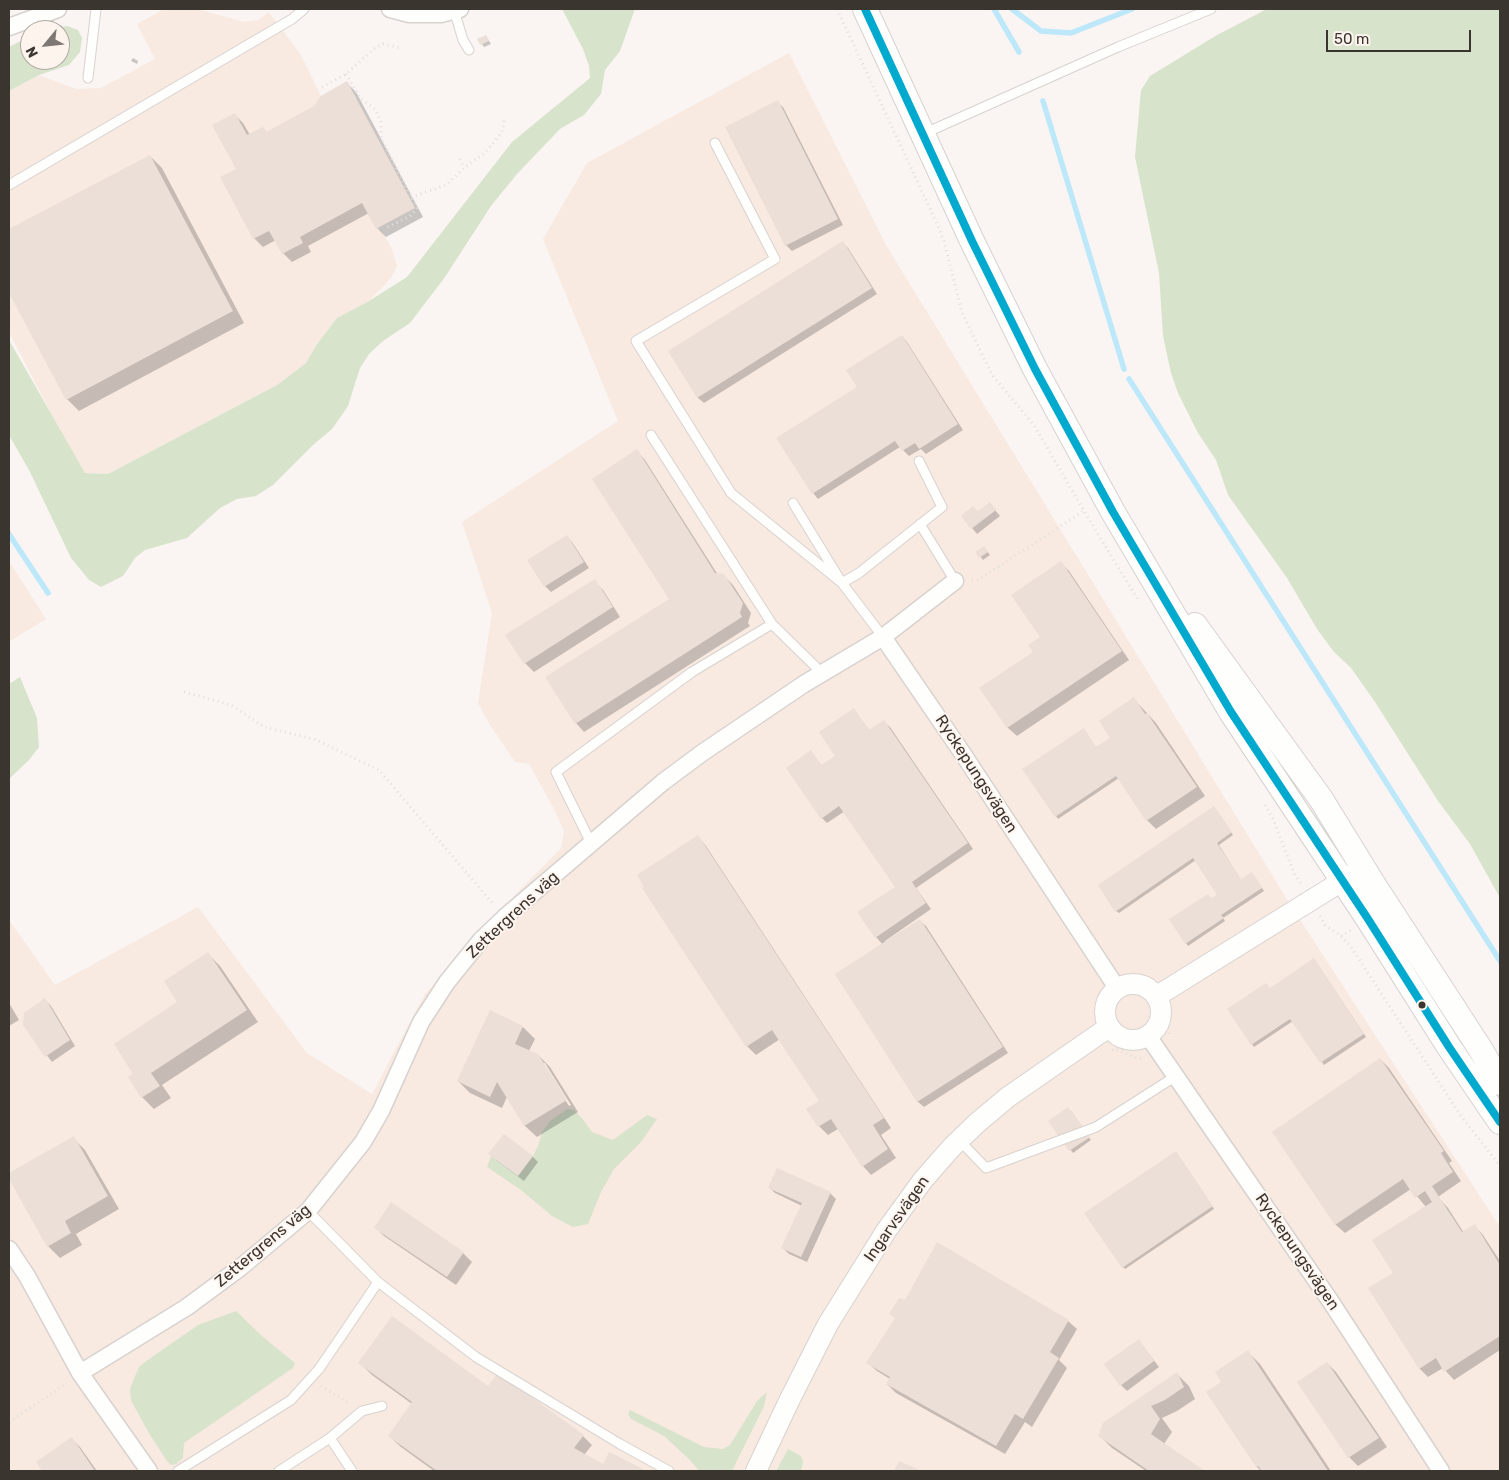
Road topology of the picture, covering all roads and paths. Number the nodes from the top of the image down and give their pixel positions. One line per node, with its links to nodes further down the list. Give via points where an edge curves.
1 (58, 9): 8 (street)
2 (96, 9): 12 (lane)
3 (304, 9): 19 (lane)
4 (390, 9): 5 (street, via 409,14 440,14)
5 (457, 9): 10 (lane)
6 (865, 9): 15 (main road)
7 (1211, 9): 15 (lane)
8 (9, 27)
9 (401, 48): 11 (path, via 383,44)
10 (469, 50)
11 (346, 74): 13 (path); 20 (path, via 360,98 375,109 381,122 381,138)
12 (88, 78)
13 (322, 87)
14 (504, 120): 18 (path, via 502,132 485,153)
15 (922, 134): 26 (main road, via 1035,369)
16 (715, 142): 29 (lane, via 775,259 636,342 731,492)
17 (460, 159): 18 (path)
18 (464, 168): 20 (path, via 446,185)
19 (9, 185)
20 (411, 197): 21 (path, via 417,208 415,211)
21 (386, 228)
22 (651, 435): 30 (lane)
23 (919, 461): 27 (lane, via 942,507)
24 (794, 503): 29 (lane)
25 (1084, 511): 28 (path, via 978,580)
26 (1113, 512): 35 (main road, via 1321,799); 36 (main road, via 1231,712)
27 (920, 524): 28 (lane); 29 (lane)
28 (955, 581): 31 (street)
29 (842, 583): 31 (lane)
30 (772, 624): 32 (lane); 34 (lane, via 692,672 556,772)
31 (883, 637): 32 (street, Zettergrens väg); 41 (street, Ryckepungsvägen)
32 (822, 673): 34 (street, Zettergrens väg, via 702,753)
33 (184, 692): 38 (path, via 231,705 264,727 314,739 380,770)
34 (591, 843): 38 (street, Zettergrens väg)
35 (1363, 867): 36 (street); 46 (main road)
36 (1343, 880): 42 (street); 47 (main road)
37 (1320, 916): 40 (path, via 1325,925)
38 (505, 917): 50 (street, Zettergrens väg, via 481,940 447,982 421,1022 381,1111 363,1142)
39 (1354, 928): 40 (path)
40 (1341, 936): 49 (path, via 1461,1116)
41 (1116, 988): 42 (street, via 1134,983 1151,989); 43 (street, via 1105,1006)
42 (1157, 996): 44 (street, via 1162,1014 1157,1027)
43 (1109, 1027): 44 (street, via 1131,1040); 48 (street, Ingarvsvägen, via 1008,1097)
44 (1148, 1036): 45 (street, Ryckepungsvägen)
45 (1176, 1076): 48 (lane, via 1096,1127 986,1168); 65 (street, Ryckepungsvägen, via 1331,1302)
46 (1500, 1083)
47 (1500, 1122)
48 (959, 1140): 64 (street, Ingarvsvägen, via 923,1180 849,1288)
49 (1500, 1166)
50 (308, 1211): 52 (lane); 53 (street, Zettergrens väg, via 187,1307)
51 (9, 1249): 53 (street)
52 (378, 1282): 54 (lane); 63 (lane, via 476,1357)
53 (80, 1374): 57 (path); 59 (street)
54 (310, 1379): 56 (path); 60 (lane, via 291,1400)
55 (382, 1406): 56 (lane)
56 (362, 1411): 58 (lane)
57 (9, 1422)
58 (330, 1438): 61 (lane); 62 (lane)
59 (150, 1471)
60 (178, 1471)
61 (280, 1471)
62 (352, 1471)
63 (670, 1471)
64 (756, 1471)
65 (1441, 1471)

